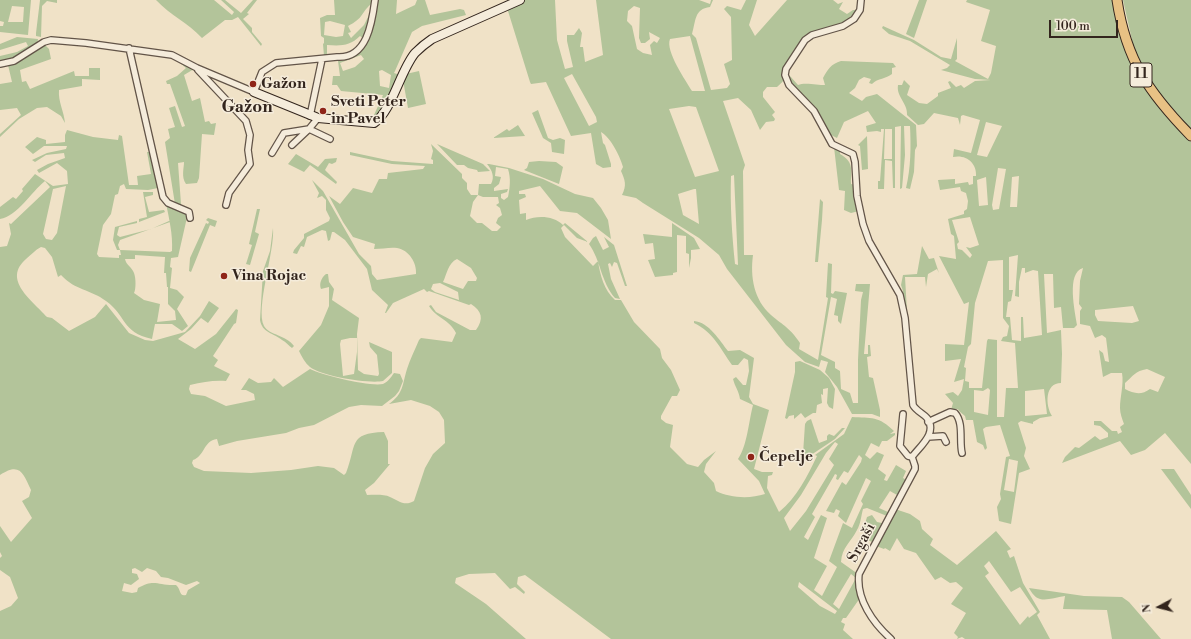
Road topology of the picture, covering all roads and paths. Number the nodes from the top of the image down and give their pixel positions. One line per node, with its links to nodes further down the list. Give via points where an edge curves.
1 (375, 0): 6 (street, via 371,25 365,41 358,50 346,57)
2 (520, 0): 10 (street, via 432,39 415,54 383,113 374,123)
3 (861, 0): 19 (street, via 860,10 854,19 843,26 812,35 805,40 786,69 785,75 789,85 814,111 832,144 853,154 863,224 869,241 901,302 913,405)
4 (1117, 0): 12 (main road, 11, via 1126,42 1144,79 1167,111)
5 (129, 48): 7 (street, via 51,40 14,61); 8 (street, via 172,55); 17 (street, via 163,197 168,203 189,212)
6 (322, 59): 9 (street, via 276,63 262,72); 10 (street)
7 (0, 64)
8 (197, 68): 9 (street); 16 (street, via 246,121 250,135 250,164 229,193)
9 (254, 92): 10 (street)
10 (314, 117): 11 (street)
11 (308, 129): 13 (street); 14 (street); 15 (street, via 284,134)
12 (1191, 136)
13 (330, 139)
14 (292, 146)
15 (272, 153)
16 (226, 205)
17 (190, 218)
18 (903, 414): 23 (street, via 900,446)
19 (928, 422): 20 (street); 22 (street, via 950,412 956,413 960,422)
20 (928, 437): 21 (street, via 943,436); 23 (street)
21 (946, 442)
22 (962, 453)
23 (912, 457): 24 (street, Srgaši, via 915,470 859,580 860,592 867,609)
24 (891, 639)

